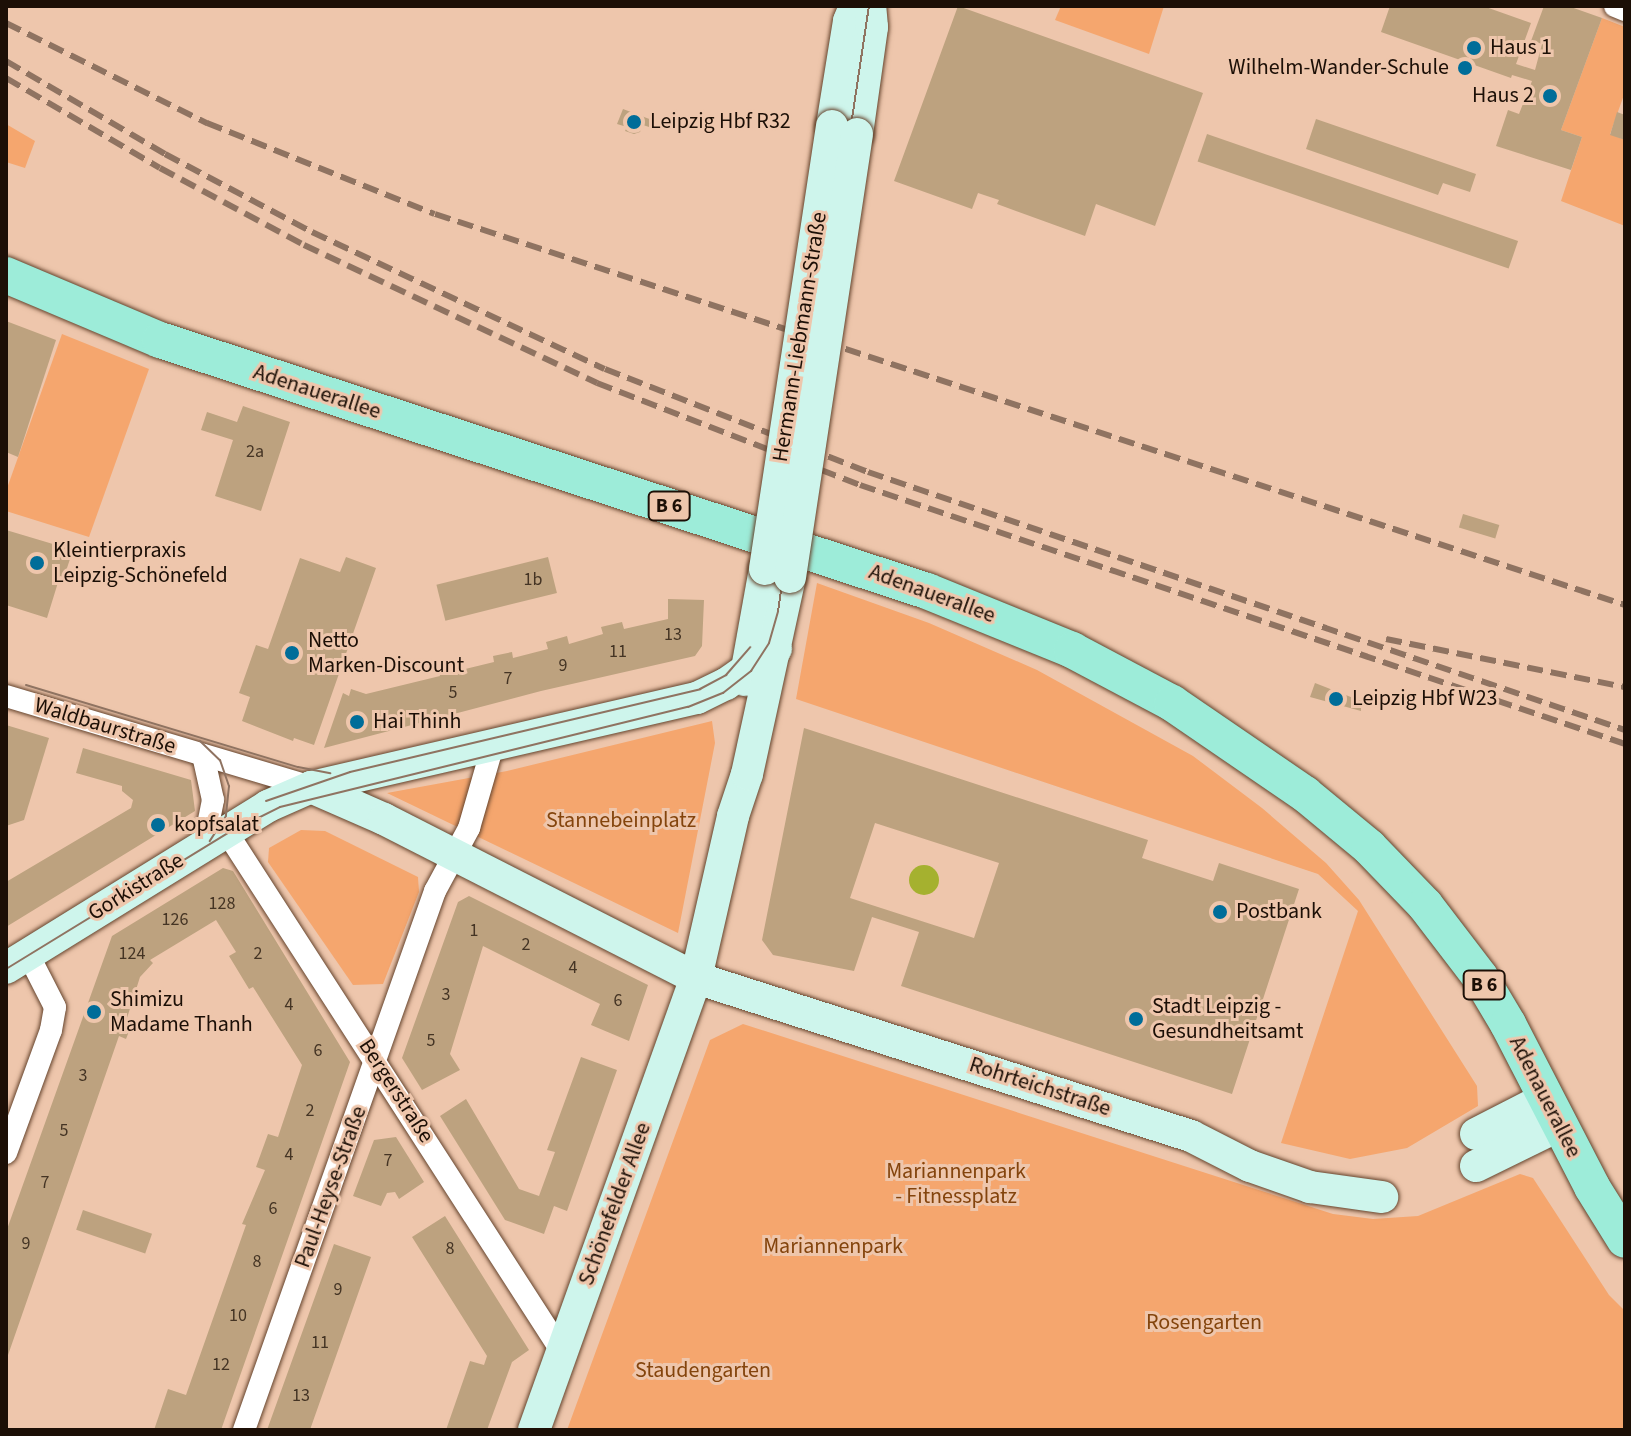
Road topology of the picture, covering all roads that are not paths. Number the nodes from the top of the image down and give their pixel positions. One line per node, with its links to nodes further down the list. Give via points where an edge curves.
1 (855, 6): 5 (main road, Hermann-Liebmann-Straße, via 849,21)
2 (870, 6): 5 (main road, Hermann-Liebmann-Straße, via 872,27)
3 (1615, 6): 4 (street)
4 (1625, 10)
5 (844, 130): 7 (main road, Hermann-Liebmann-Straße, bridge)
6 (6, 275): 18 (main road, Adenauerallee / B 6, via 160,340 927,591 1072,650 1172,703 1305,794 1369,847 1425,905 1480,977)
7 (777, 573): 8 (main road, Hermann-Liebmann-Straße); 8 (main road, Hermann-Liebmann-Straße, via 776,649)
8 (741, 689): 10 (main road); 16 (main road, via 747,774)
9 (6, 696): 11 (street, Waldbaurstraße)
10 (493, 745): 12 (main road); 14 (street, via 469,828)
11 (203, 755): 12 (street, Waldbaurstraße); 13 (street, Waldbaurstraße)
12 (311, 787): 13 (main road, Gorkistraße); 14 (main road)
13 (215, 838): 15 (main road, Gorkistraße); 17 (street, Bergerstraße)
14 (453, 854): 16 (main road); 17 (street, Paul-Heyse-Straße, via 435,891)
15 (17, 961): 20 (street, via 55,1007)
16 (696, 978): 22 (main road, Rohrteichstraße, via 1191,1136 1250,1166 1310,1187); 24 (main road, Schönefelder Allee)
17 (377, 1060): 24 (street, Bergerstraße); 25 (street, Paul-Heyse-Straße)
18 (1553, 1112): 19 (main road); 21 (main road); 23 (main road, Adenauerallee / B 6)
19 (1476, 1134)
20 (6, 1153)
21 (1476, 1166)
22 (1382, 1197)
23 (1625, 1240)
24 (562, 1352): 26 (main road, Schönefelder Allee)
25 (244, 1430)
26 (534, 1430)

